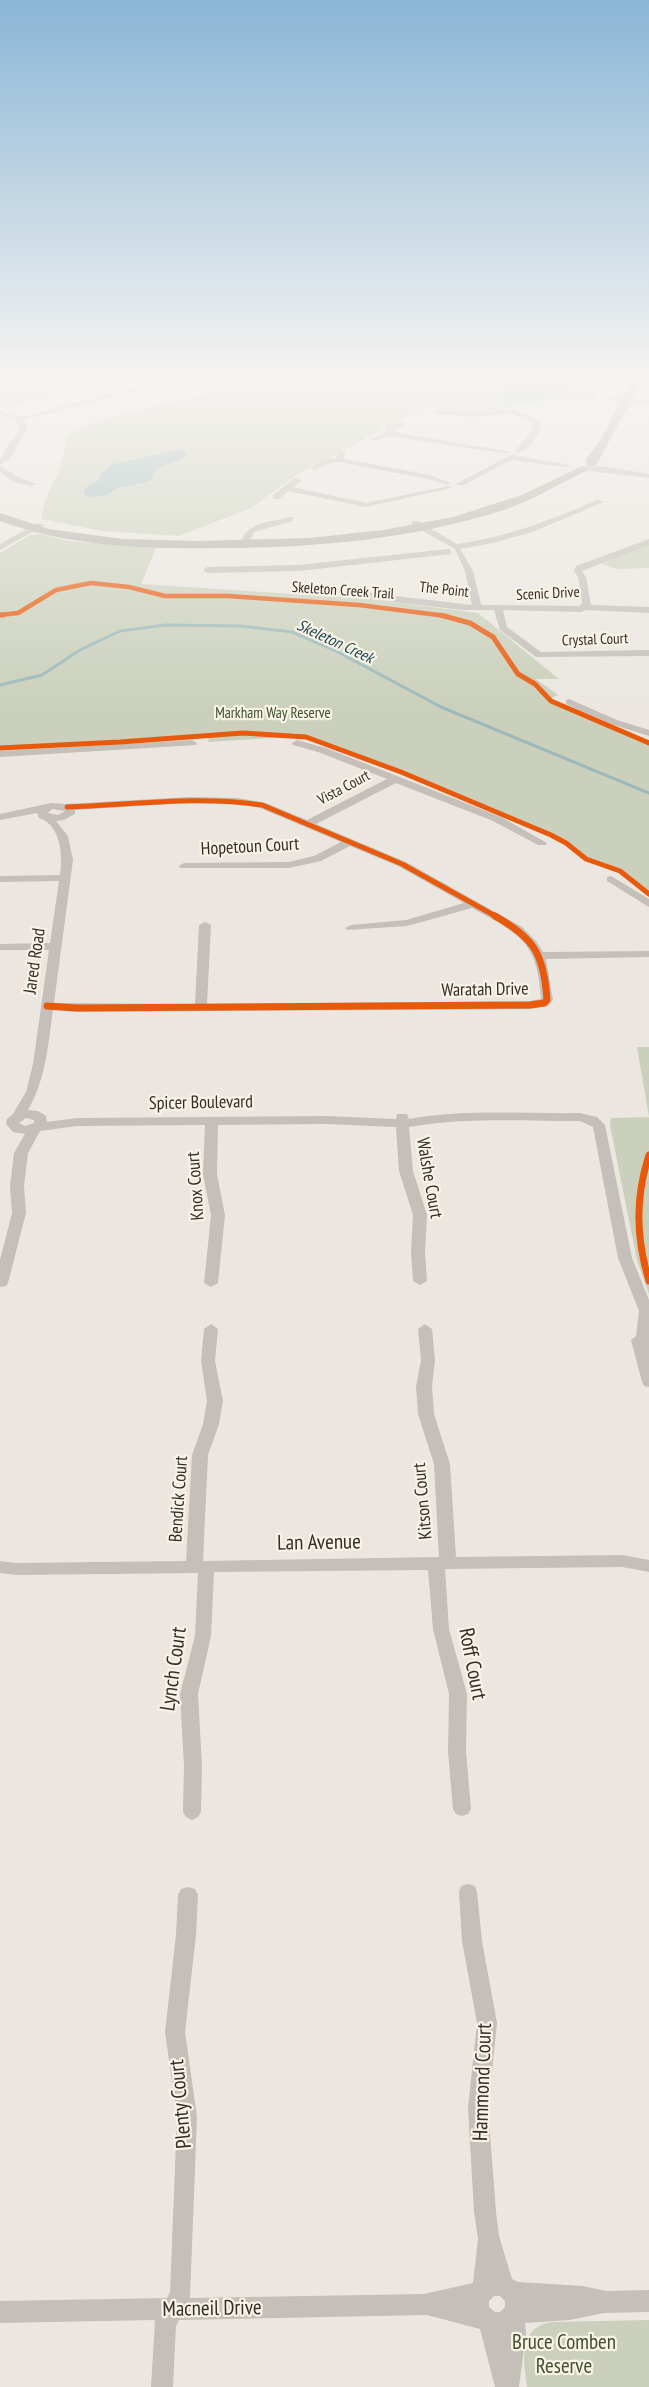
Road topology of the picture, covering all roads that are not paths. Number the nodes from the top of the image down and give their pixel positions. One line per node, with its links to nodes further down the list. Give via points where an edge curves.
1 (434, 488): 3 (street, via 366,505)
2 (536, 488): 9 (street, via 515,501)
3 (289, 489): 4 (street)
4 (276, 497)
5 (600, 502): 14 (street, via 542,526)
6 (0, 510): 10 (street)
7 (0, 516): 10 (street)
8 (290, 519): 11 (street, via 251,530)
9 (418, 525): 10 (street, via 314,542 227,545 120,542); 11 (street); 14 (street)
10 (38, 527): 11 (street, via 126,538); 13 (street)
11 (246, 541)
12 (649, 542): 18 (street, Scenic Drive, via 592,564 582,577)
13 (0, 547)
14 (451, 550): 15 (street, via 308,567); 17 (street, via 469,571 477,605)
15 (207, 570)
16 (370, 596): 17 (street, The Point)
17 (481, 607): 19 (street, Scenic Drive)
18 (586, 607): 19 (street, Scenic Drive); 20 (street)
19 (498, 609): 21 (street, Crystal Court, via 502,628 542,656)
20 (649, 610)
21 (649, 654)
22 (569, 702): 23 (street)
23 (649, 733)
24 (192, 743): 26 (street)
25 (297, 743): 27 (street, Vista Court)
26 (0, 754)
27 (394, 779): 31 (street, Vista Court); 34 (street, Vista Court, via 497,819)
28 (68, 812): 29 (street, Waratah Drive); 31 (street, Waratah Drive, via 239,801); 32 (street, Jared Road)
29 (46, 815): 30 (street); 32 (street)
30 (3, 816)
31 (308, 824): 33 (street, Waratah Drive)
32 (63, 836): 36 (street, Jared Road, via 68,855)
33 (349, 842): 35 (street, Hopetoun Court, via 317,859 290,865); 39 (street, Waratah Drive, via 407,867)
34 (542, 843)
35 (184, 866)
36 (66, 878): 37 (street); 43 (street, Jared Road)
37 (0, 879)
38 (610, 879): 40 (street)
39 (474, 904): 42 (street, via 407,923); 46 (street, Waratah Drive, via 525,934)
40 (649, 904)
41 (205, 925): 47 (street)
42 (351, 928)
43 (55, 946): 44 (street); 48 (street, Jared Road)
44 (0, 947)
45 (649, 954): 46 (street)
46 (539, 956): 47 (street, Waratah Drive, via 547,1000 538,1004)
47 (201, 1007): 48 (street, Waratah Drive)
48 (46, 1009): 49 (street, Jared Road)
49 (32, 1092): 53 (street, Jared Road); 54 (street, Jared Road)
50 (0, 1119): 53 (street)
51 (212, 1121): 52 (street, Spicer Boulevard); 54 (street, Spicer Boulevard); 58 (street, Knox Court, via 210,1174 218,1215)
52 (402, 1121): 56 (street, Walshe Court, via 406,1171 420,1215); 61 (street, Spicer Boulevard, via 580,1117 599,1125 625,1258 626,1289 636,1311 635,1330)
53 (12, 1122): 54 (street, Spicer Boulevard, via 21,1130); 55 (street)
54 (37, 1122): 55 (street)
55 (21, 1153): 57 (street, via 19,1213)
56 (420, 1281)
57 (1, 1283)
58 (211, 1283)
59 (210, 1329): 66 (street, Bendick Court, via 208,1361 215,1401 200,1455)
60 (425, 1329): 64 (street, Kitson Court, via 426,1414 442,1464)
61 (649, 1382)
62 (649, 1556): 63 (street, Lan Avenue)
63 (622, 1561): 64 (street, Lan Avenue); 65 (street, Lan Avenue)
64 (442, 1564): 66 (street, Lan Avenue); 68 (street, Roff Court, via 442,1637 458,1694 457,1752)
65 (649, 1566)
66 (200, 1567): 67 (street, Lan Avenue); 69 (street, Lynch Court, via 203,1636 189,1694)
67 (5, 1569)
68 (462, 1809)
69 (192, 1812)
70 (468, 1892): 72 (street, Hammond Court, via 472,1941 487,2023 478,2108 488,2236)
71 (188, 1895): 75 (street, Plenty Court, via 175,2032 187,2117 181,2294)
72 (501, 2298): 73 (street, Macneil Drive, via 570,2309 606,2302); 74 (street, Macneil Drive); 77 (street, via 507,2321); 79 (street, Hammond Court, via 515,2334)
73 (649, 2301)
74 (424, 2305): 75 (street, Macneil Drive); 77 (street, Macneil Drive)
75 (172, 2310): 76 (street, Macneil Drive); 78 (street, Plenty Court, via 165,2324)
76 (0, 2312)
77 (486, 2319): 79 (street)
78 (162, 2387)
79 (507, 2387)

